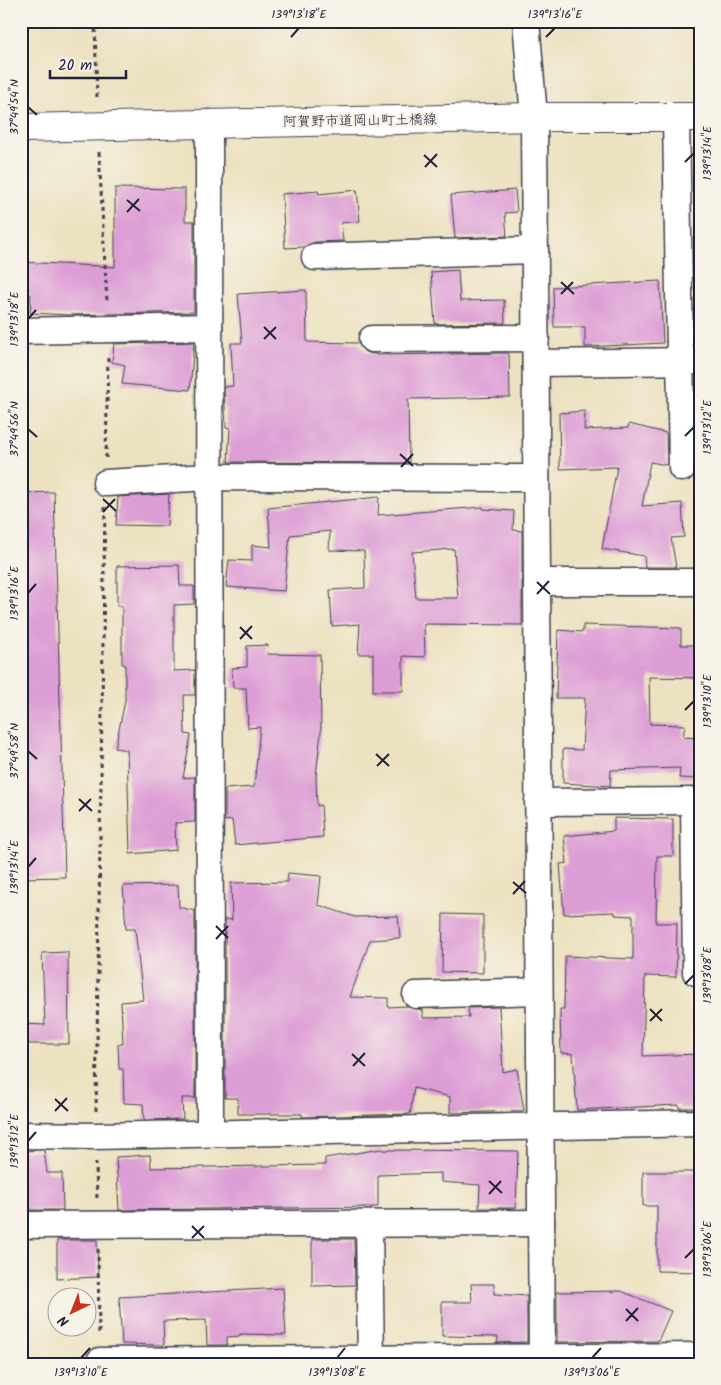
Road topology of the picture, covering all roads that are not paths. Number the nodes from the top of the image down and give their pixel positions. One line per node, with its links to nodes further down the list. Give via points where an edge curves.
1 (526, 21): 2 (street)
2 (534, 117): 3 (street, 阿賀野市道岡山町土橋線); 4 (street, 阿賀野市道岡山町土橋線); 6 (street)
3 (688, 117): 12 (street)
4 (209, 123): 5 (street, 阿賀野市道岡山町土橋線); 8 (street)
5 (21, 128)
6 (535, 250): 7 (street); 11 (street)
7 (316, 257)
8 (209, 327): 9 (street); 14 (street)
9 (21, 330)
10 (372, 339): 11 (street)
11 (536, 351): 12 (street); 15 (street)
12 (690, 361): 13 (street)
13 (682, 468)
14 (209, 477): 15 (street); 16 (street); 26 (street)
15 (536, 478): 17 (street)
16 (106, 483)
17 (537, 582): 18 (street); 20 (street)
18 (700, 582)
19 (697, 801): 20 (street); 21 (street, via 696,972)
20 (538, 802): 22 (street)
21 (700, 972)
22 (540, 991): 23 (street); 25 (street)
23 (416, 994)
24 (700, 1123): 25 (street)
25 (540, 1127): 26 (street); 28 (street)
26 (210, 1133): 27 (street)
27 (21, 1135)
28 (541, 1223): 30 (street); 34 (street)
29 (21, 1224): 30 (street)
30 (369, 1224): 33 (street)
31 (700, 1356): 34 (street)
32 (100, 1361): 33 (street)
33 (371, 1361): 34 (street)
34 (542, 1361)

